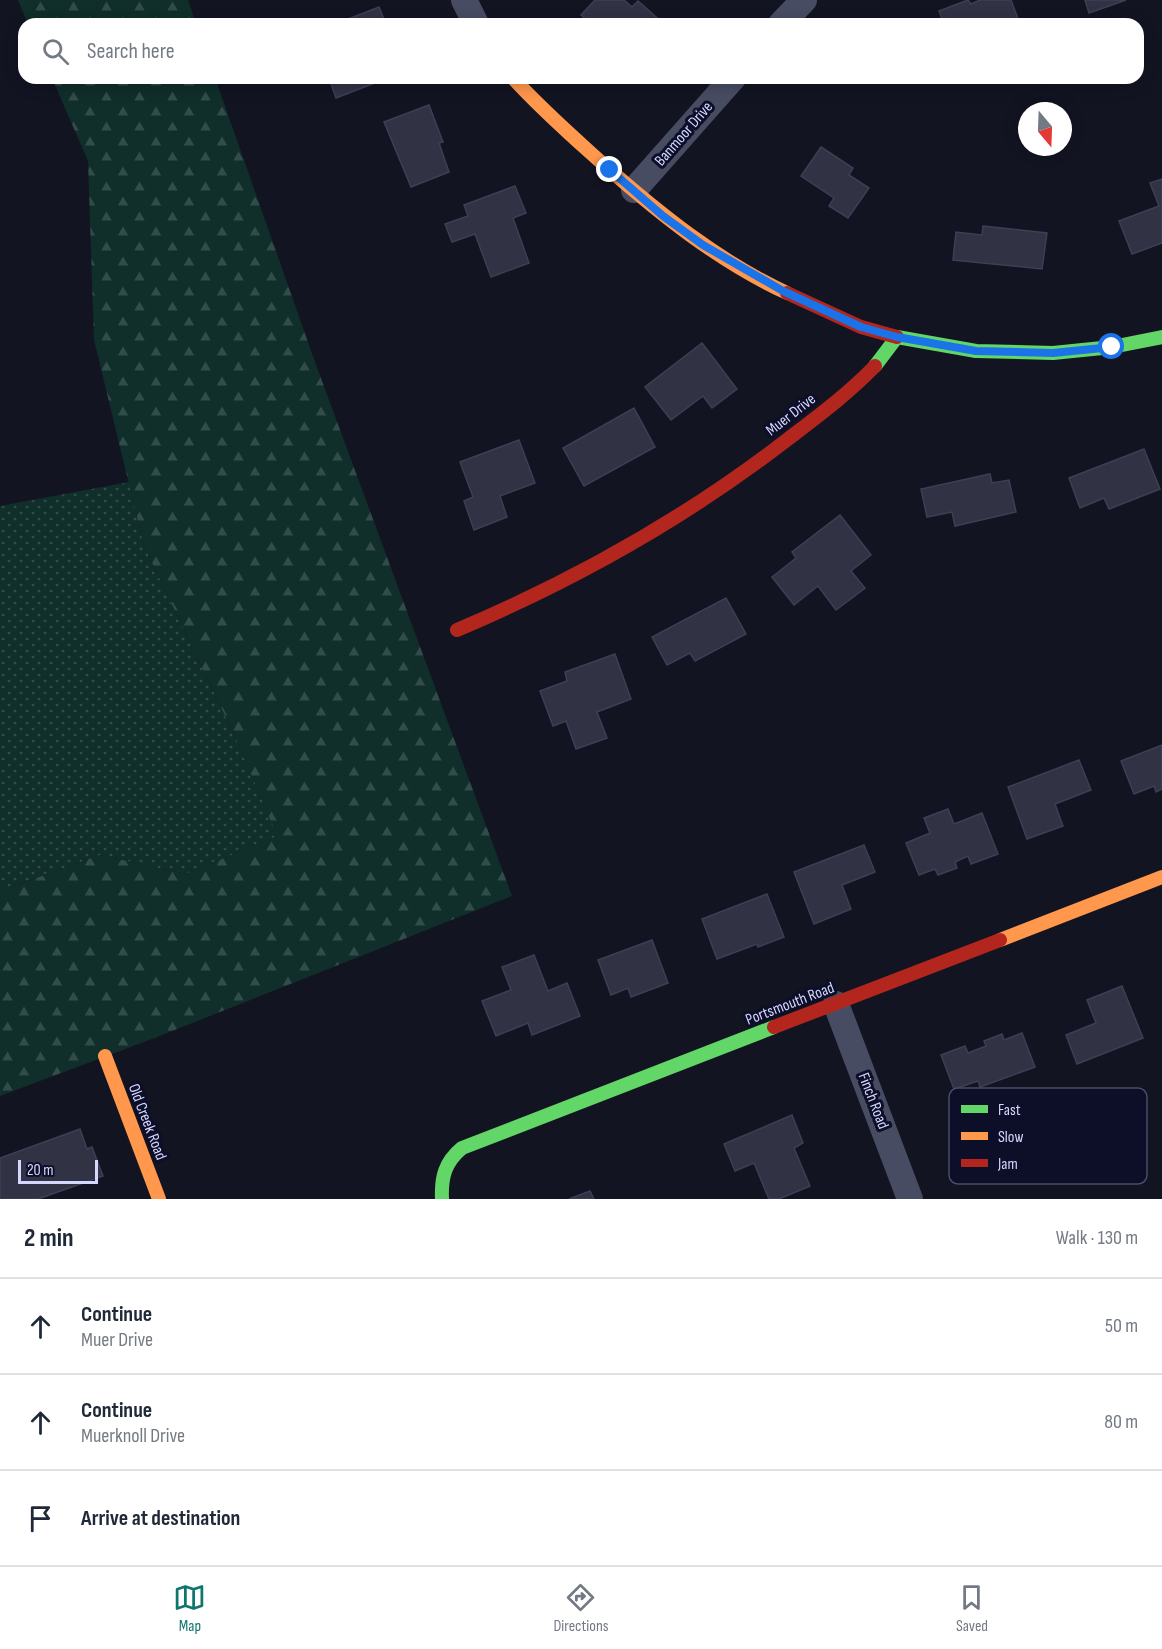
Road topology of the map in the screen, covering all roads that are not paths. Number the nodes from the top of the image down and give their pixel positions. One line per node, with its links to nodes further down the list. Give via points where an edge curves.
1 (464, 0): 3 (street)
2 (804, 0): 4 (street)
3 (473, 18)
4 (787, 18)
5 (518, 84): 7 (street, via 540,108)
6 (728, 84): 7 (street, Banmoor Drive)
7 (634, 190): 8 (street, via 679,228 742,269 861,327)
8 (897, 337): 9 (street, via 976,351 1053,353); 10 (street, Muer Drive, via 880,362 853,387 721,487 539,594)
9 (1162, 337)
10 (457, 630)
11 (1162, 877): 12 (street, Portsmouth Road)
12 (836, 1004): 15 (street, Portsmouth Road, via 462,1149 445,1165); 16 (street, Finch Road)
13 (105, 1056): 14 (street, Old Creek Road)
14 (159, 1199)
15 (442, 1199)
16 (910, 1199)

